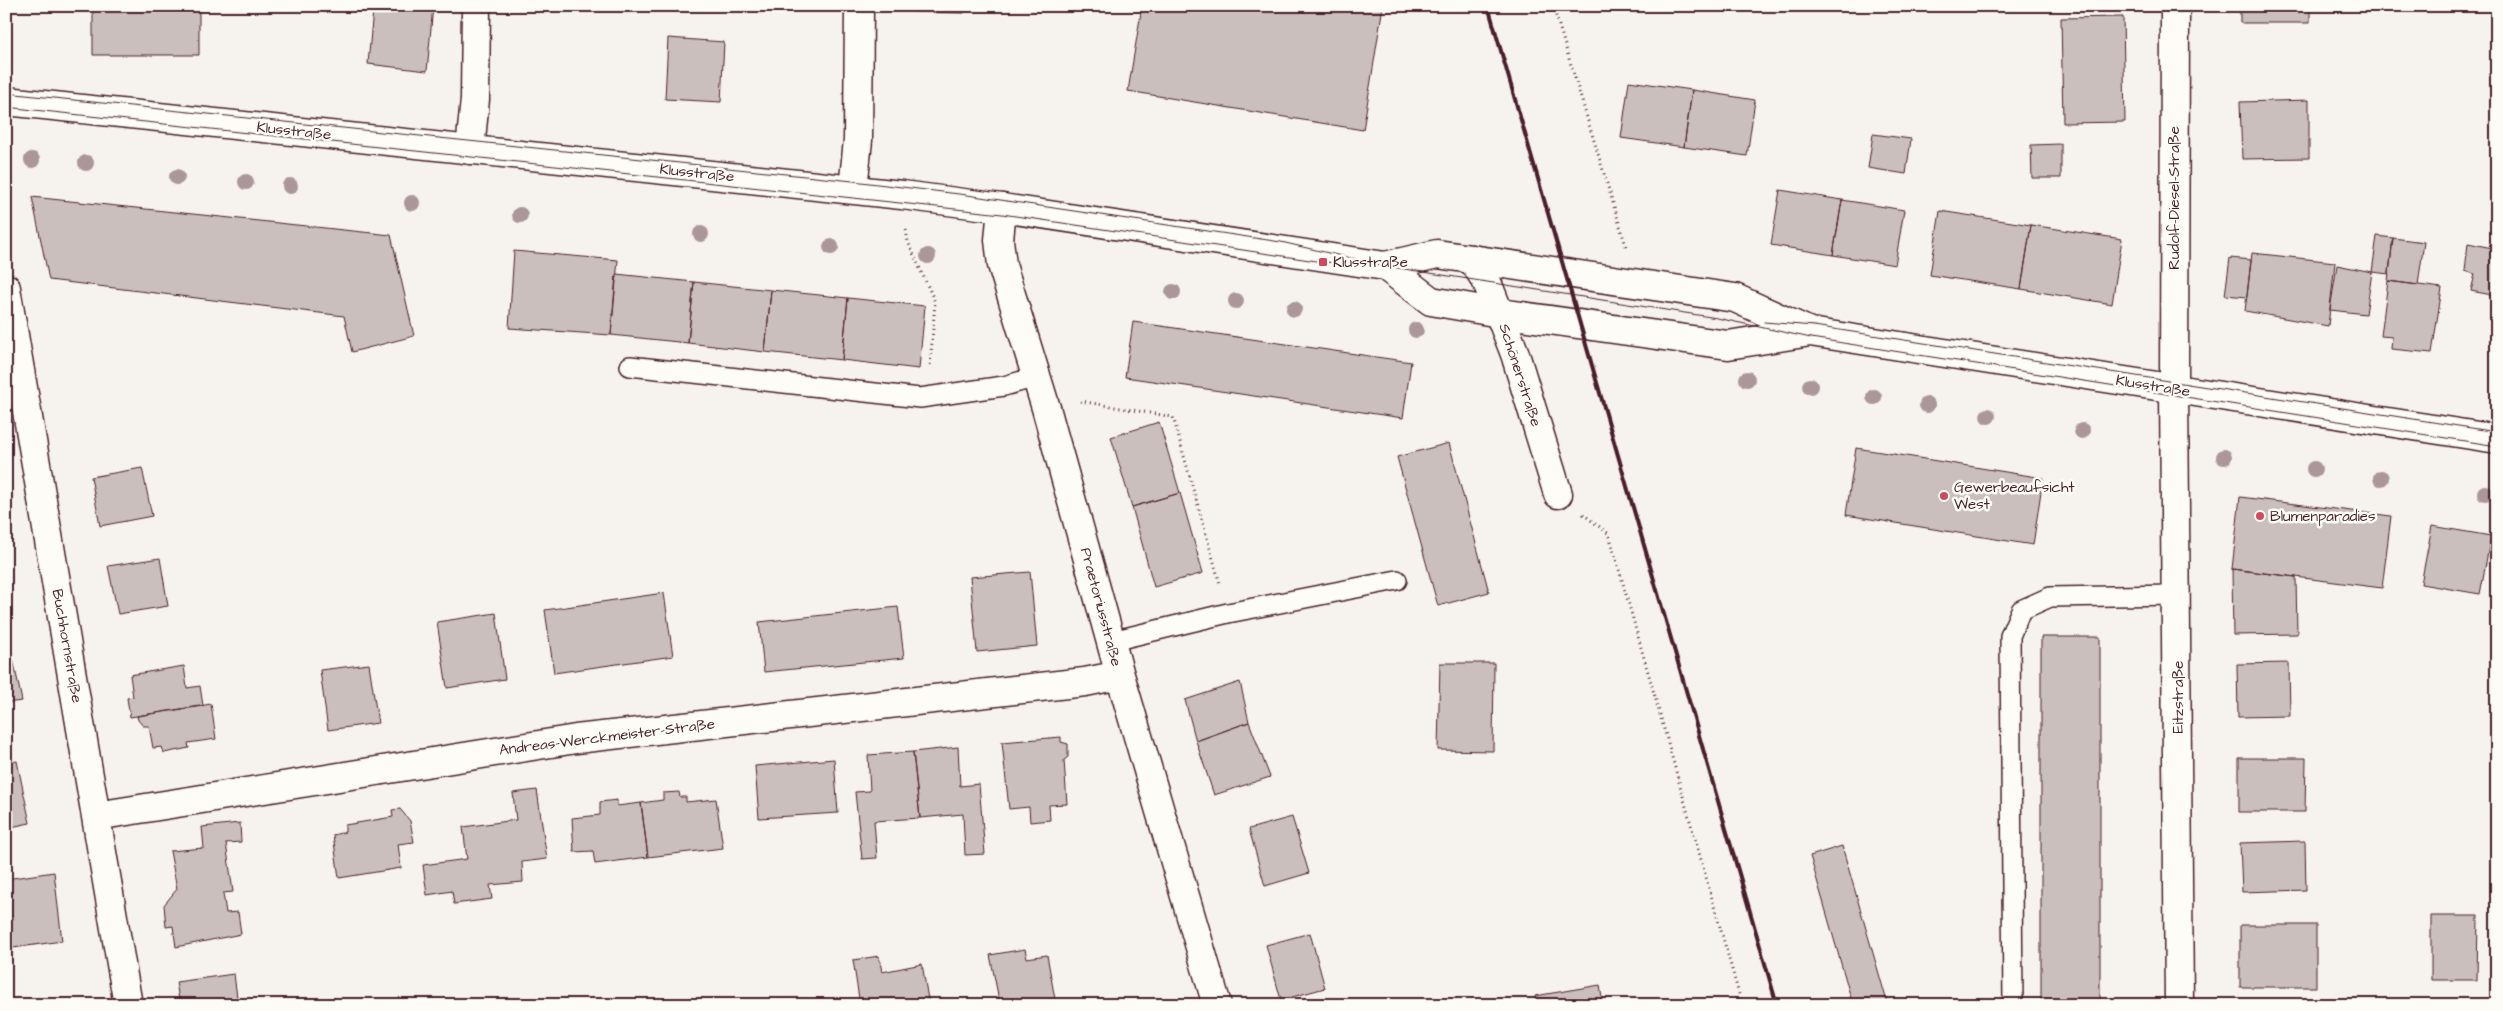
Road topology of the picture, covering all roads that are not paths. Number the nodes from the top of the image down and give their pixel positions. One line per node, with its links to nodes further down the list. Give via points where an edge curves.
1 (476, 6): 5 (street, via 475,99)
2 (859, 6): 6 (street, via 858,140)
3 (2175, 6): 15 (street, Rudolf-Diesel-Straße)
4 (6, 101): 5 (street, Klusstraße)
5 (470, 150): 6 (street, Klusstraße)
6 (853, 189): 7 (street, Klusstraße)
7 (1002, 208): 9 (street, Klusstraße); 14 (street, Praetoriusstraße, via 999,240 1002,266)
8 (1472, 260): 9 (street, Klusstraße, via 1437,254); 11 (street, Schönerstraße, via 1487,282); 12 (street, Klusstraße, via 1735,298)
9 (1385, 266): 11 (street, Klusstraße, via 1431,301)
10 (6, 288): 22 (street, Buchhornstraße)
11 (1500, 313): 12 (street, Klusstraße, via 1728,345); 17 (street, Schönerstraße)
12 (1810, 332): 15 (street, Klusstraße)
13 (630, 366): 14 (lane, via 928,397 1004,386)
14 (1036, 377): 20 (street, Praetoriusstraße)
15 (2174, 390): 16 (street, Klusstraße); 19 (street, Eitzstraße)
16 (2497, 439)
17 (1558, 494)
18 (1397, 580): 20 (lane, via 1228,613)
19 (2177, 595): 25 (lane, via 2050,597 2022,610 2010,636); 26 (street, Eitzstraße)
20 (1112, 641): 21 (street, Praetoriusstraße)
21 (1120, 675): 22 (street, Andreas-Werckmeister-Straße, via 1085,682 576,739); 24 (street, Praetoriusstraße)
22 (96, 816): 23 (street, Buchhornstraße)
23 (128, 1005)
24 (1217, 1005)
25 (2014, 1005)
26 (2179, 1005)

